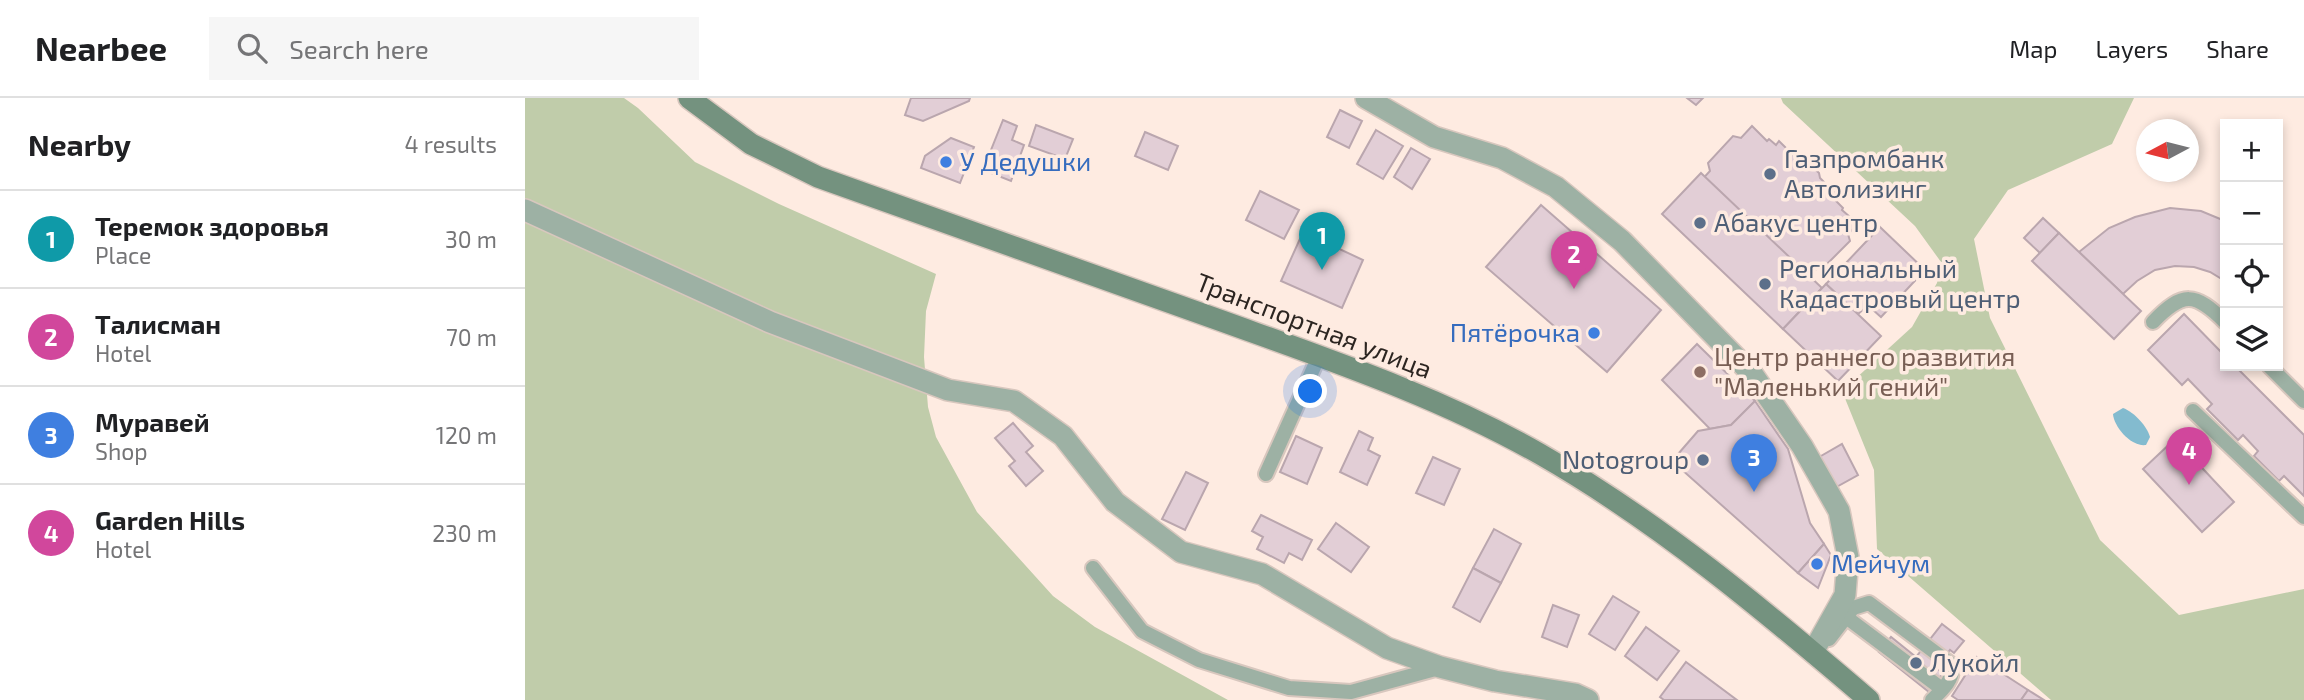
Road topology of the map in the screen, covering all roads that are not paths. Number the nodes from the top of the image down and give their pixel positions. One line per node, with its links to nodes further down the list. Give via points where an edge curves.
1 (689, 98): 6 (main road, Транспортная улица, via 751,144 818,177)
2 (1366, 98): 14 (street, via 1434,137 1502,158 1556,187 1622,241 1753,374 1802,446 1839,512 1848,557 1845,595)
3 (525, 210): 15 (street, via 770,322 948,390 1014,401 1063,436 1115,502 1181,552 1262,574 1387,648)
4 (2220, 317): 5 (lane, via 2206,303 2188,298 2171,303)
5 (2153, 321)
6 (1319, 356): 10 (lane); 14 (main road, Транспортная улица, via 1453,409 1539,454 1629,509)
7 (2274, 371): 8 (lane)
8 (2304, 401)
9 (2193, 411): 11 (lane)
10 (1266, 474)
11 (2304, 517)
12 (1093, 568): 15 (lane, via 1142,631 1199,660 1289,688 1351,692)
13 (1846, 617): 14 (lane); 16 (lane); 16 (lane, via 1853,608 1869,603 1952,665 1953,672)
14 (1815, 654): 18 (main road, Транспортная улица)
15 (1440, 667): 17 (street)
16 (1937, 695)
17 (1588, 700)
18 (1869, 700)

